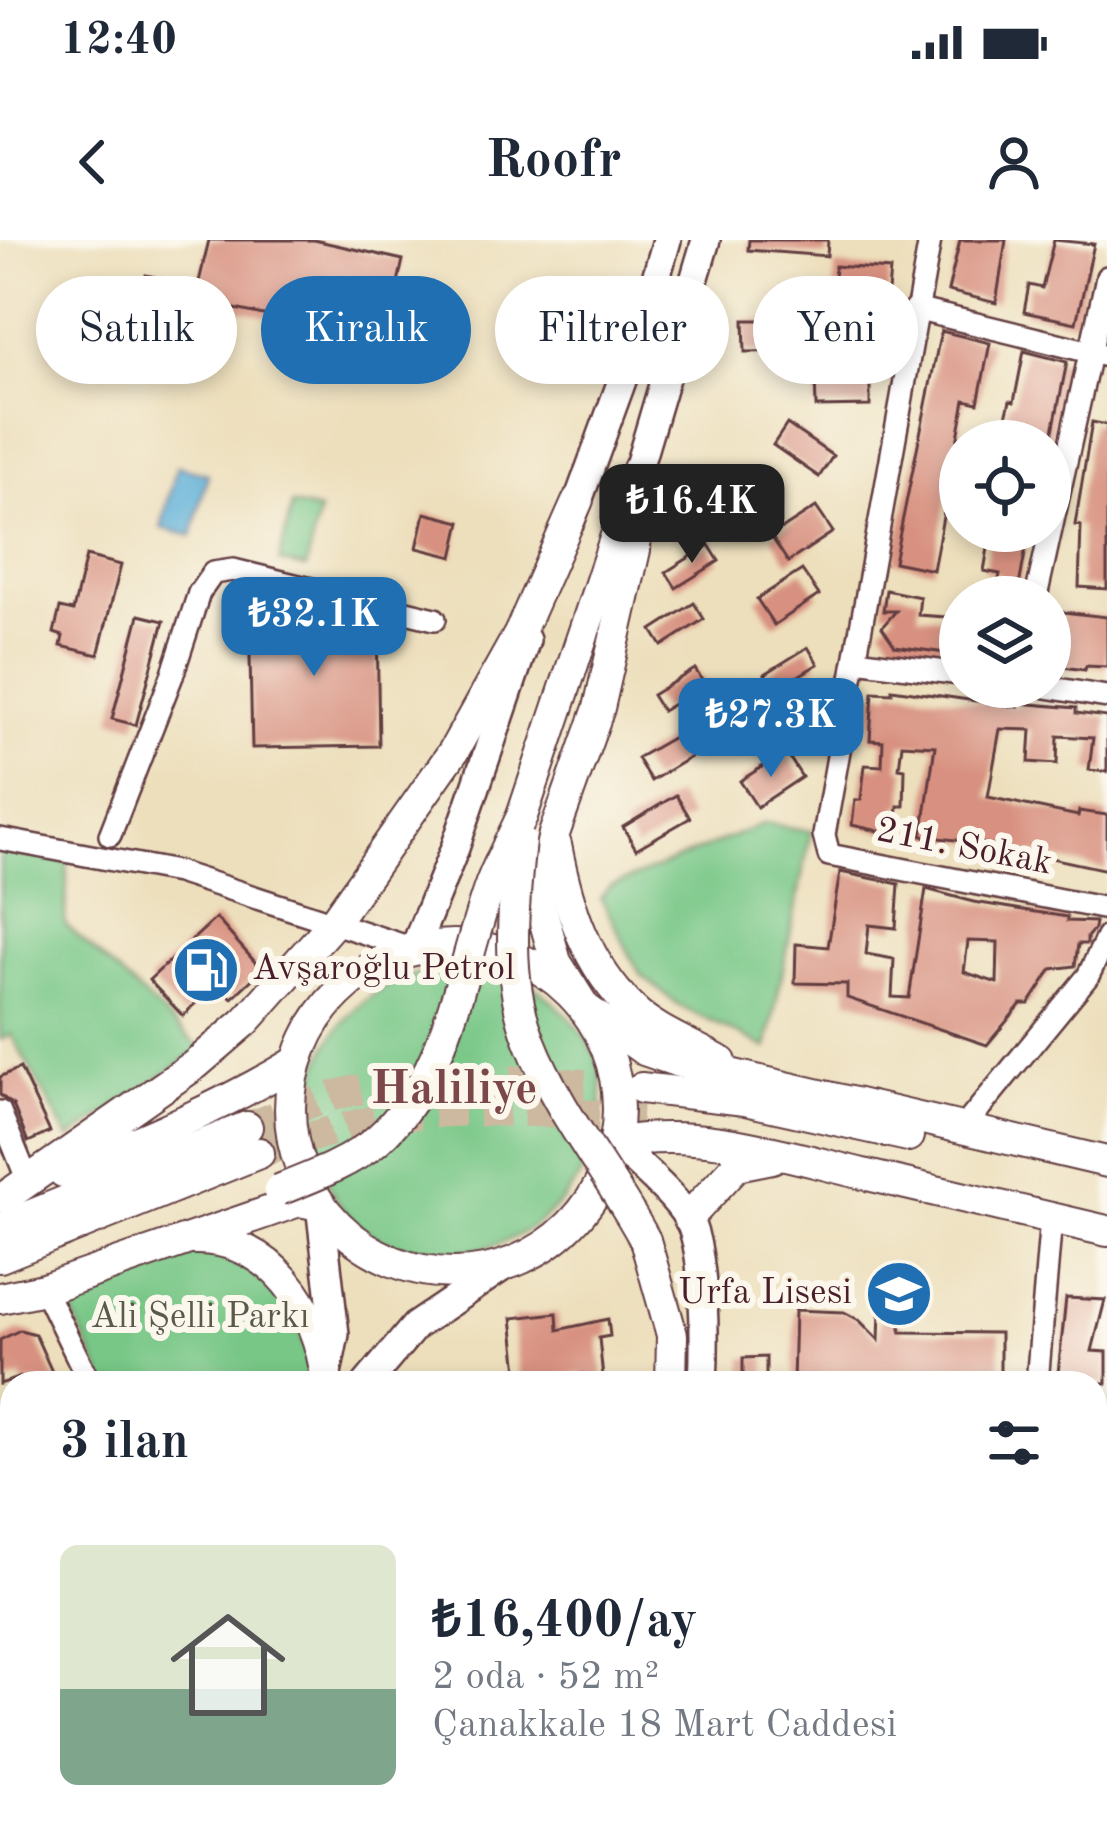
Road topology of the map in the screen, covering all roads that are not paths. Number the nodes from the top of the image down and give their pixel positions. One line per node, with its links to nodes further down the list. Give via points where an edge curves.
1 (651, 240): 5 (main road)
2 (667, 240): 6 (main road)
3 (930, 240): 8 (street)
4 (706, 248): 13 (main road)
5 (647, 276)
6 (656, 276)
7 (1107, 277): 10 (street)
8 (918, 294)
9 (918, 309): 10 (street)
10 (1099, 355): 15 (street)
11 (620, 384): 14 (main road)
12 (902, 384): 17 (street)
13 (638, 469): 21 (highway); 22 (highway, via 635,550 599,708)
14 (578, 500): 26 (highway, via 519,634 453,752); 28 (main road)
15 (1041, 576)
16 (435, 619): 23 (street, via 233,570 214,574 199,593)
17 (857, 660): 18 (street); 25 (street, 211. Sokak, via 824,835 829,855)
18 (939, 671)
19 (1071, 691): 20 (street)
20 (1107, 697)
21 (522, 816): 48 (highway, bridge, via 491,883 440,1047 416,1093 376,1141 279,1190); 55 (highway, bridge, via 512,921 530,1040 645,1240 672,1335)
22 (554, 834): 29 (highway, via 539,901 556,962); 31 (highway, via 577,931 609,980 636,1013)
23 (110, 835)
24 (0, 839): 26 (street, via 176,872)
25 (1107, 909)
26 (333, 923): 28 (street); 38 (highway, via 196,1064)
27 (1107, 937): 33 (street, via 1088,976)
28 (414, 949): 29 (highway, via 462,944 508,953 551,975); 30 (highway, via 362,972 334,998)
29 (585, 1008): 31 (highway, via 644,1050); 34 (highway, via 608,1049 619,1096)
30 (296, 1062): 38 (highway, via 162,1132); 39 (highway, via 289,1112 297,1161)
31 (747, 1078): 33 (highway)
32 (0, 1112): 38 (street)
33 (963, 1128): 36 (highway)
34 (616, 1143): 35 (highway, via 694,1138); 41 (main road); 47 (highway, via 588,1206 536,1252)
35 (784, 1155): 41 (highway, via 736,1165); 42 (highway)
36 (1107, 1162)
37 (1107, 1181): 40 (highway, via 745,1100 642,1102)
38 (11, 1192)
39 (320, 1205): 45 (highway, via 298,1202); 47 (highway, via 365,1248 398,1264 451,1273); 53 (main road, via 335,1334)
40 (1107, 1210)
41 (688, 1218): 56 (main road)
42 (1051, 1218): 44 (highway); 57 (street)
43 (0, 1228): 46 (highway, via 253,1140)
44 (1107, 1231)
45 (189, 1239): 49 (highway); 52 (highway, via 218,1239 272,1266 302,1299)
46 (0, 1257)
47 (504, 1266): 54 (main road, via 416,1326)
48 (0, 1282)
49 (44, 1289): 50 (highway); 51 (street)
50 (0, 1298)
51 (84, 1371)
52 (324, 1371)
53 (327, 1371)
54 (377, 1371)
55 (671, 1371)
56 (704, 1371)
57 (1038, 1371)

